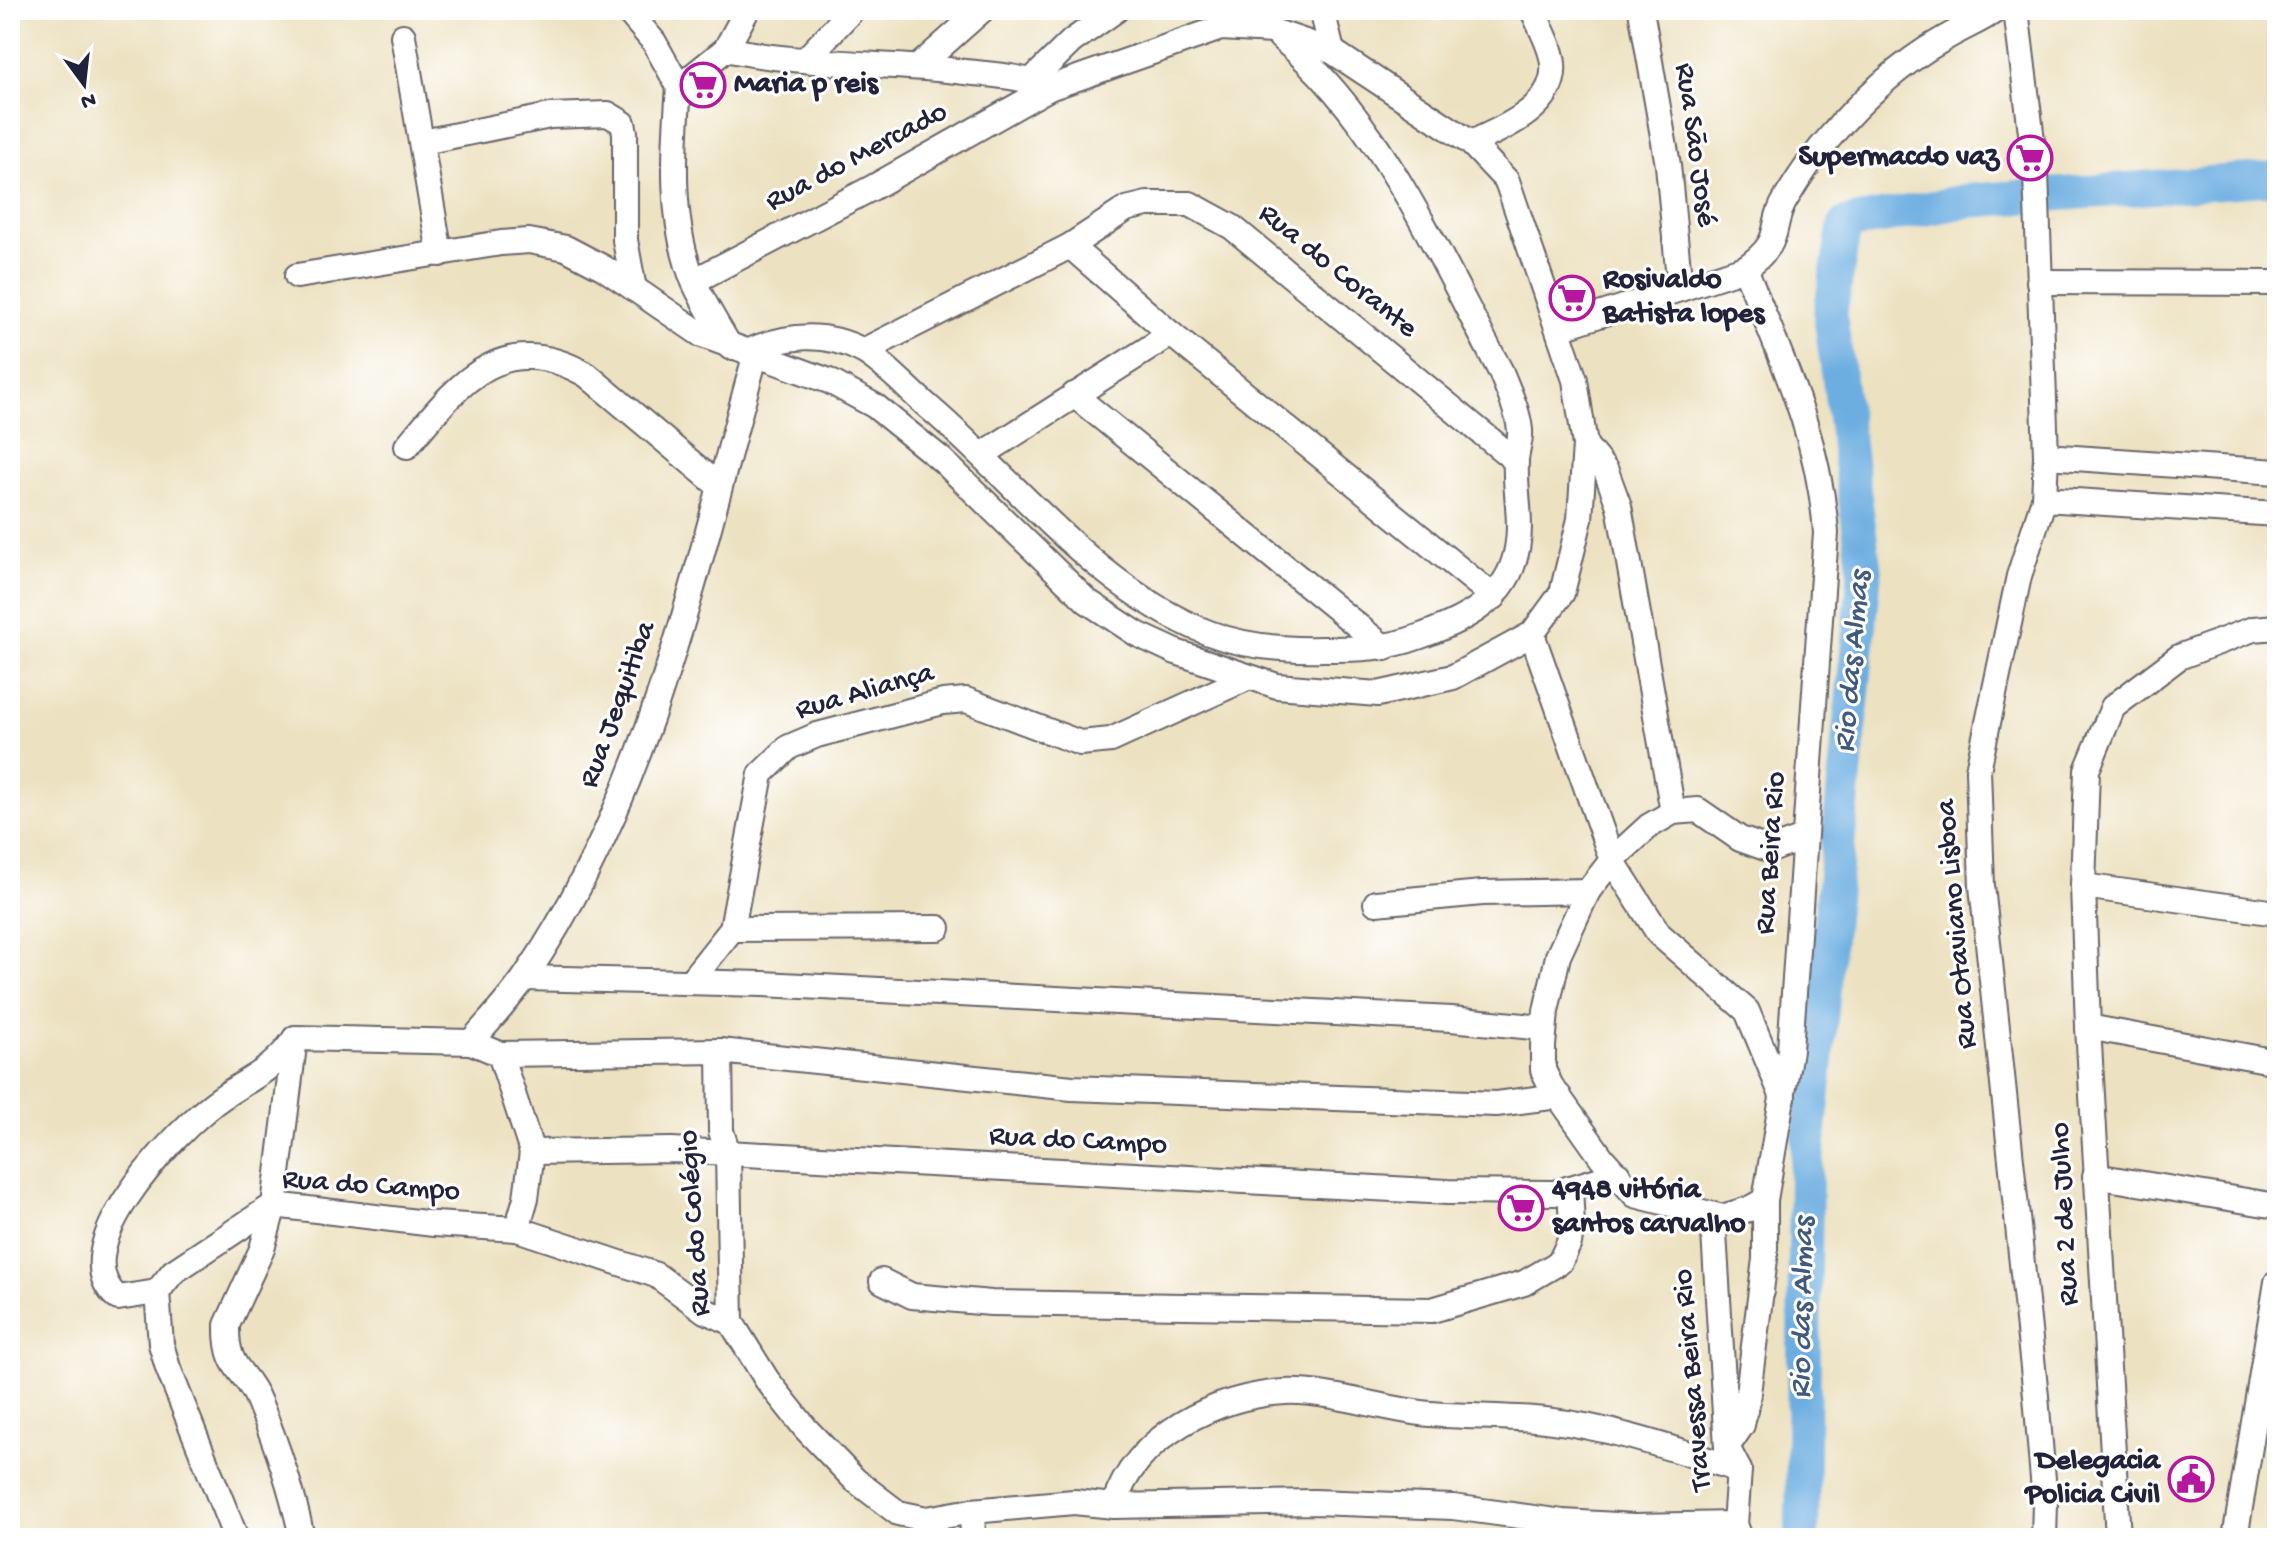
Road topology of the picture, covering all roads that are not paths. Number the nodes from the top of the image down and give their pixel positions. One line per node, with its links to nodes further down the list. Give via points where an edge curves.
1 (627, 10): 18 (street, via 654,42)
2 (747, 10): 13 (street)
3 (852, 10): 15 (street)
4 (982, 10): 16 (street)
5 (1116, 10): 17 (street, via 1072,41)
6 (1322, 10): 14 (street)
7 (1533, 10): 20 (street, via 1553,64 1549,82 1541,99 1521,118)
8 (1641, 10): 29 (street, Rua São José, via 1668,165)
9 (1996, 10): 23 (street, via 1940,40 1895,73 1828,138 1785,199 1776,237)
10 (2016, 10): 24 (street, Rua Otaviano Lisboa, via 2036,173)
11 (1273, 31): 14 (street); 17 (street, via 1221,28); 39 (street, via 1339,100 1389,167 1418,218 1501,372 1521,431)
12 (403, 36): 19 (street)
13 (726, 49): 15 (street); 18 (street)
14 (1332, 51): 20 (street)
15 (806, 59): 16 (street)
16 (919, 66): 17 (street)
17 (1040, 84): 26 (street, Rua do Mercado, via 872,188)
18 (679, 87): 26 (street, via 677,189 681,233)
19 (423, 142): 22 (street); 28 (street, via 574,114 608,114 623,123 625,240)
20 (1471, 143): 30 (street, via 1507,181)
21 (1070, 246): 31 (street); 32 (street, Rua do Corante); 39 (street, Rua do Corante, via 1126,209 1190,204 1232,227)
22 (440, 254): 25 (street); 28 (street, via 542,242 586,257)
23 (1745, 268): 29 (street); 50 (street, Rua Beira Rio, via 1809,430 1822,481 1824,598)
24 (2038, 272): 27 (street); 38 (street, Rua Otaviano Lisboa)
25 (297, 276)
26 (694, 281): 33 (street)
27 (2277, 283)
28 (634, 289): 33 (street, via 702,335)
29 (1680, 289): 30 (street)
30 (1559, 328): 35 (street, via 1575,380)
31 (1171, 334): 34 (street); 44 (street)
32 (863, 351): 33 (street, via 803,335); 37 (street)
33 (744, 352): 41 (street, Rua Jequitiba); 48 (street, via 829,381 875,406 942,460 1087,601 1137,634)
34 (1074, 395): 37 (street); 47 (street)
35 (1585, 445): 46 (street, via 1574,556 1562,593); 49 (street, via 1606,471 1619,506)
36 (407, 446): 41 (street, via 457,386 499,362 520,357 567,364 587,375)
37 (983, 454): 47 (street, via 1068,537 1130,588 1211,634 1289,650)
38 (2046, 456): 40 (street); 42 (street, Rua Otaviano Lisboa)
39 (1516, 461): 44 (street, via 1520,541 1512,568)
40 (2277, 472)
41 (719, 486): 58 (street, Rua Jequitiba, via 678,639 623,793 594,861)
42 (2044, 499): 43 (street); 92 (street, Rua Otaviano Lisboa, via 2019,576 1978,770 1982,886 2036,1396)
43 (2277, 514)
44 (1494, 597): 47 (street, via 1444,627)
45 (2277, 627): 52 (street, Rua 2 de Julho, via 2253,629 2179,657 2113,707 2087,770)
46 (1532, 634): 48 (street, via 1453,677 1378,694 1277,686); 51 (street)
47 (1385, 648)
48 (1249, 677): 57 (street, Rua Aliança, via 1111,740 1080,743 966,700 921,707 797,744 761,774)
49 (1673, 812): 50 (street, via 1698,810 1740,839 1771,850); 51 (street)
50 (1803, 838): 68 (street, Rua Beira Rio, via 1797,975)
51 (1612, 860): 53 (street); 68 (street, via 1659,934 1747,1011)
52 (2083, 886): 55 (street); 60 (street, Rua 2 de Julho)
53 (1588, 891): 54 (street); 61 (street, via 1558,956)
54 (1376, 903)
55 (2277, 913)
56 (938, 928): 57 (street)
57 (732, 929): 59 (street, Rua Aliança)
58 (525, 978): 59 (street); 63 (street, Rua Jequitiba)
59 (690, 982): 61 (street)
60 (2088, 1027): 66 (street); 72 (street, Rua 2 de Julho)
61 (1544, 1028): 67 (street, via 1543,1070)
62 (295, 1038): 63 (street); 75 (street); 81 (street, via 278,1063 209,1107 112,1220 101,1250 107,1289 118,1298)
63 (471, 1042): 65 (street)
64 (720, 1051): 65 (street); 67 (street, via 1072,1088 1496,1104); 70 (street, Rua do Colégio, via 721,1131)
65 (500, 1054): 69 (street)
66 (2277, 1062)
67 (1559, 1096): 71 (street)
68 (1783, 1098): 74 (street, Rua Beira Rio)
69 (532, 1152): 70 (street, Rua do Campo); 78 (street)
70 (728, 1153): 73 (street, Rua do Campo, via 1448,1192 1554,1193); 82 (street, Rua do Colégio)
71 (1618, 1174): 73 (street, Rua do Campo); 77 (street, via 1635,1195)
72 (2095, 1176): 76 (street); 93 (street, Rua 2 de Julho)
73 (1570, 1188): 79 (street, via 1572,1226 1560,1262 1524,1283 1432,1310 991,1303 912,1296)
74 (1765, 1200): 77 (street, via 1736,1214); 83 (street, Rua Beira Rio, via 1765,1259 1747,1401 1742,1425)
75 (274, 1205): 78 (street, Rua do Campo); 81 (street, Rua do Campo, via 173,1272); 90 (street, via 254,1270 227,1325 227,1339 235,1370 258,1399)
76 (2277, 1206)
77 (1713, 1216): 83 (street, Travessa Beira Rio)
78 (517, 1229): 82 (street, via 656,1275 705,1311)
79 (882, 1281)
80 (2277, 1282): 88 (street)
81 (157, 1292): 89 (street, via 168,1368)
82 (731, 1322): 86 (street, Rua do Colégio, via 806,1429 879,1500 898,1513 927,1519)
83 (1727, 1447): 84 (street, Travessa Beira Rio)
84 (1739, 1470): 85 (street, via 1666,1446 1546,1420 1427,1414 1287,1392 1220,1405 1169,1433 1142,1454 1121,1482); 87 (street, Travessa Beira Rio)
85 (1114, 1506): 86 (street, Rua do Colégio, via 1074,1502); 87 (street, Rua do Colégio, via 1314,1502 1453,1507)
86 (972, 1511): 91 (street)
87 (1738, 1531)
88 (2243, 1536)
89 (236, 1538)
90 (302, 1538)
91 (973, 1538)
92 (2044, 1538)
93 (2118, 1538)

